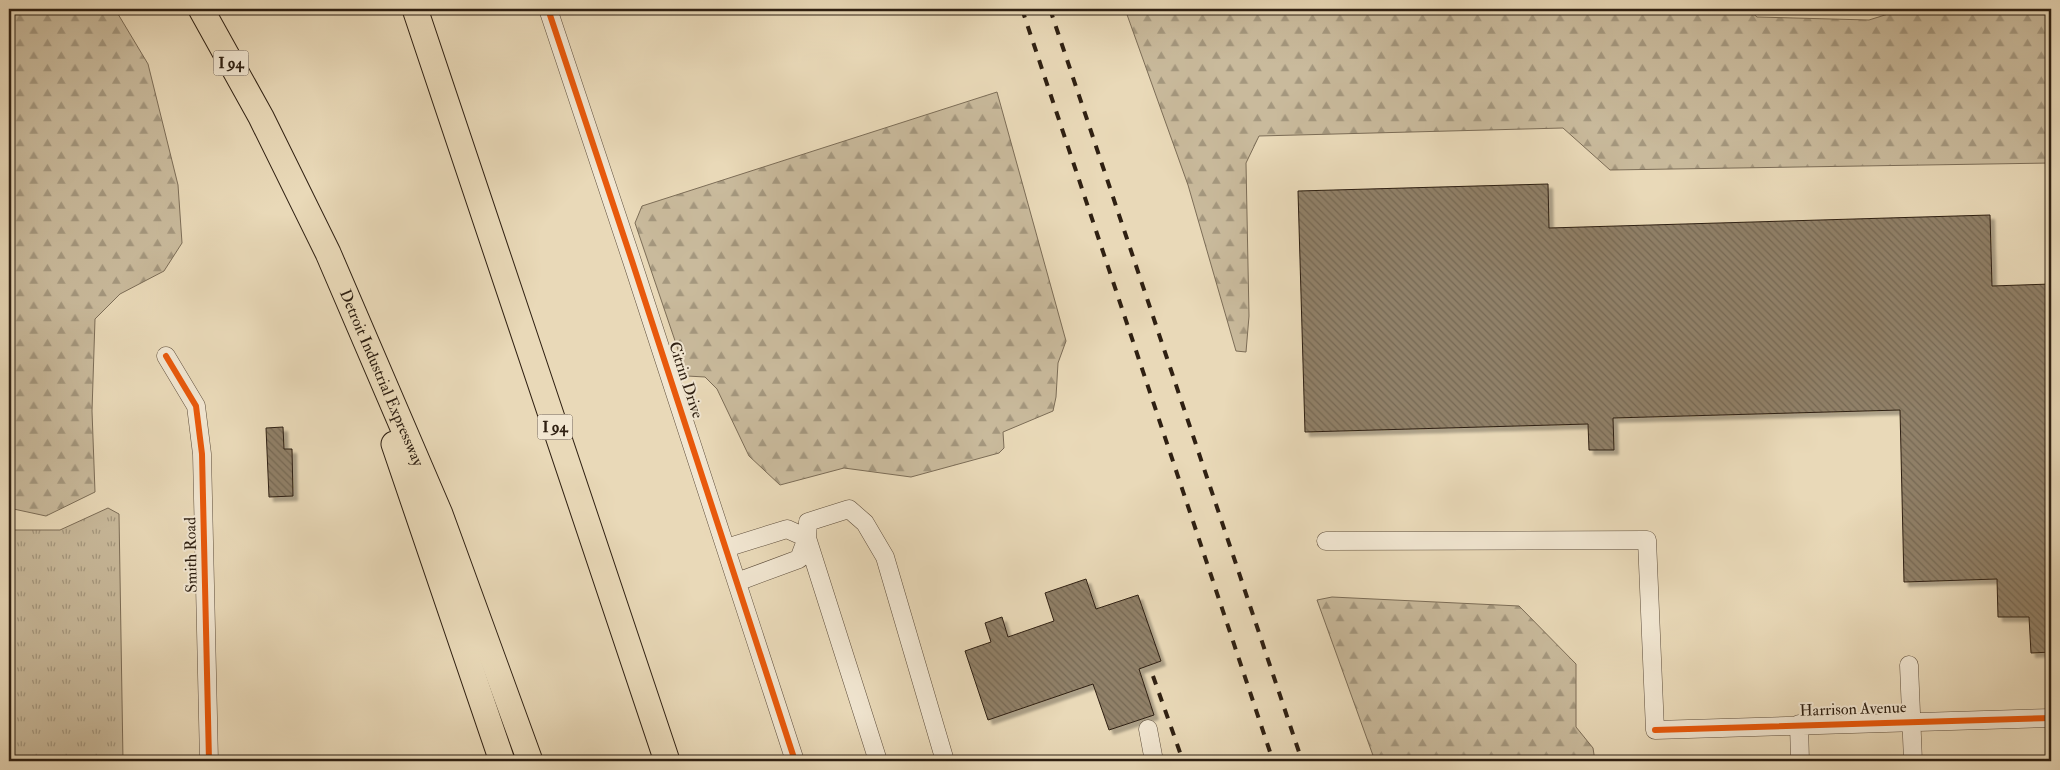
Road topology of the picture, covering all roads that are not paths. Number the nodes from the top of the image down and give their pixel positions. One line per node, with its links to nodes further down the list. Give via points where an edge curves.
1 (202, 9): 4 (highway, Detroit Industrial Expressway / I 94, via 261,117)
2 (415, 9): 18 (highway, I 94)
3 (548, 9): 8 (street, Citrin Drive)
4 (328, 253): 16 (highway); 17 (highway, Detroit Industrial Expressway / I 94, via 440,514)
5 (166, 356): 15 (street, Smith Road, via 196,406 202,454)
6 (807, 538): 8 (street, via 786,529); 9 (street, via 799,559); 20 (street); 21 (street, via 808,522 849,509 865,523 885,557)
7 (1326, 542): 13 (street, Harrison Avenue, via 1647,540 1655,730)
8 (726, 548): 9 (street, Citrin Drive)
9 (737, 582): 19 (street, Citrin Drive)
10 (1909, 665): 12 (street)
11 (2051, 718): 12 (street, Harrison Avenue)
12 (1912, 721): 13 (street, Harrison Avenue); 24 (street)
13 (1799, 724): 23 (street)
14 (1148, 729): 22 (street)
15 (209, 761)
16 (502, 761)
17 (530, 761)
18 (667, 761)
19 (795, 761)
20 (878, 761)
21 (945, 761)
22 (1154, 761)
23 (1800, 761)
24 (1912, 761)

